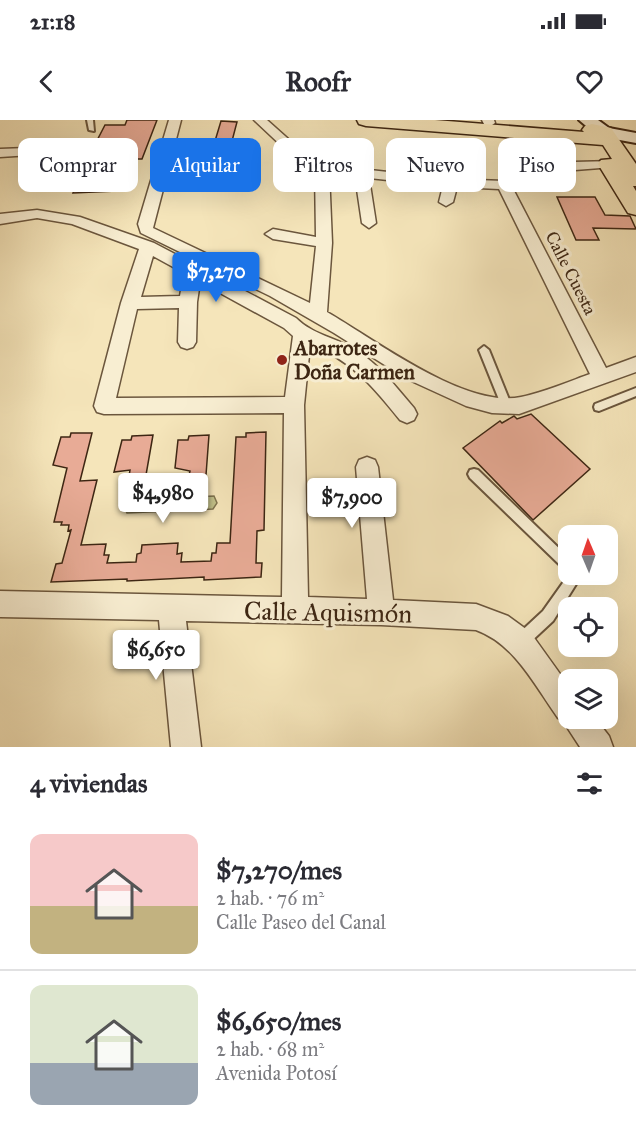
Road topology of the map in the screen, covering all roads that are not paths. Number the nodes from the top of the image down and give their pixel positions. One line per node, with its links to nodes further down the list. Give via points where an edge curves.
1 (90, 120): 7 (lane)
2 (175, 120): 25 (street, via 145,224)
3 (260, 120): 9 (street)
4 (366, 120): 8 (main road)
5 (453, 120): 6 (main road)
6 (488, 122): 8 (main road)
7 (92, 130)
8 (594, 130): 10 (street); 13 (main road); 15 (main road)
9 (280, 138)
10 (636, 139)
11 (18, 152): 12 (street)
12 (0, 153)
13 (608, 164): 14 (street); 21 (main road)
14 (576, 166)
15 (636, 180)
16 (323, 192): 26 (street)
17 (365, 192): 23 (street)
18 (449, 192): 20 (street)
19 (508, 192): 35 (street, Calle Cuesta)
20 (446, 202)
21 (636, 208)
22 (0, 219): 25 (street, via 37,214 57,216)
23 (369, 223)
24 (273, 234): 26 (street)
25 (147, 239): 27 (street); 29 (street); 30 (street)
26 (324, 243): 30 (street)
27 (193, 271): 28 (street); 31 (street, via 290,323)
28 (188, 302): 29 (street); 32 (street)
29 (130, 303): 37 (street, via 104,406)
30 (318, 314): 38 (street, via 422,379 479,402)
31 (302, 336): 37 (street); 40 (street, via 338,348 365,366)
32 (187, 342)
33 (484, 350): 38 (lane)
34 (636, 364): 35 (street)
35 (602, 378): 38 (street)
36 (635, 394): 39 (lane)
37 (294, 405): 47 (street)
38 (507, 407)
39 (599, 407)
40 (407, 414)
41 (367, 467): 48 (street)
42 (474, 474): 43 (lane)
43 (558, 555)
44 (569, 585): 49 (lane, via 548,616)
45 (0, 604): 46 (street, Calle Aquismón)
46 (171, 609): 47 (street, Calle Aquismón); 52 (street)
47 (295, 611): 48 (street, Calle Aquismón)
48 (381, 612): 49 (street, Calle Aquismón, via 476,617 499,625)
49 (520, 642): 50 (street, Calle Aquismón)
50 (558, 694)
51 (585, 729): 53 (street)
52 (186, 747)
53 (598, 747)

